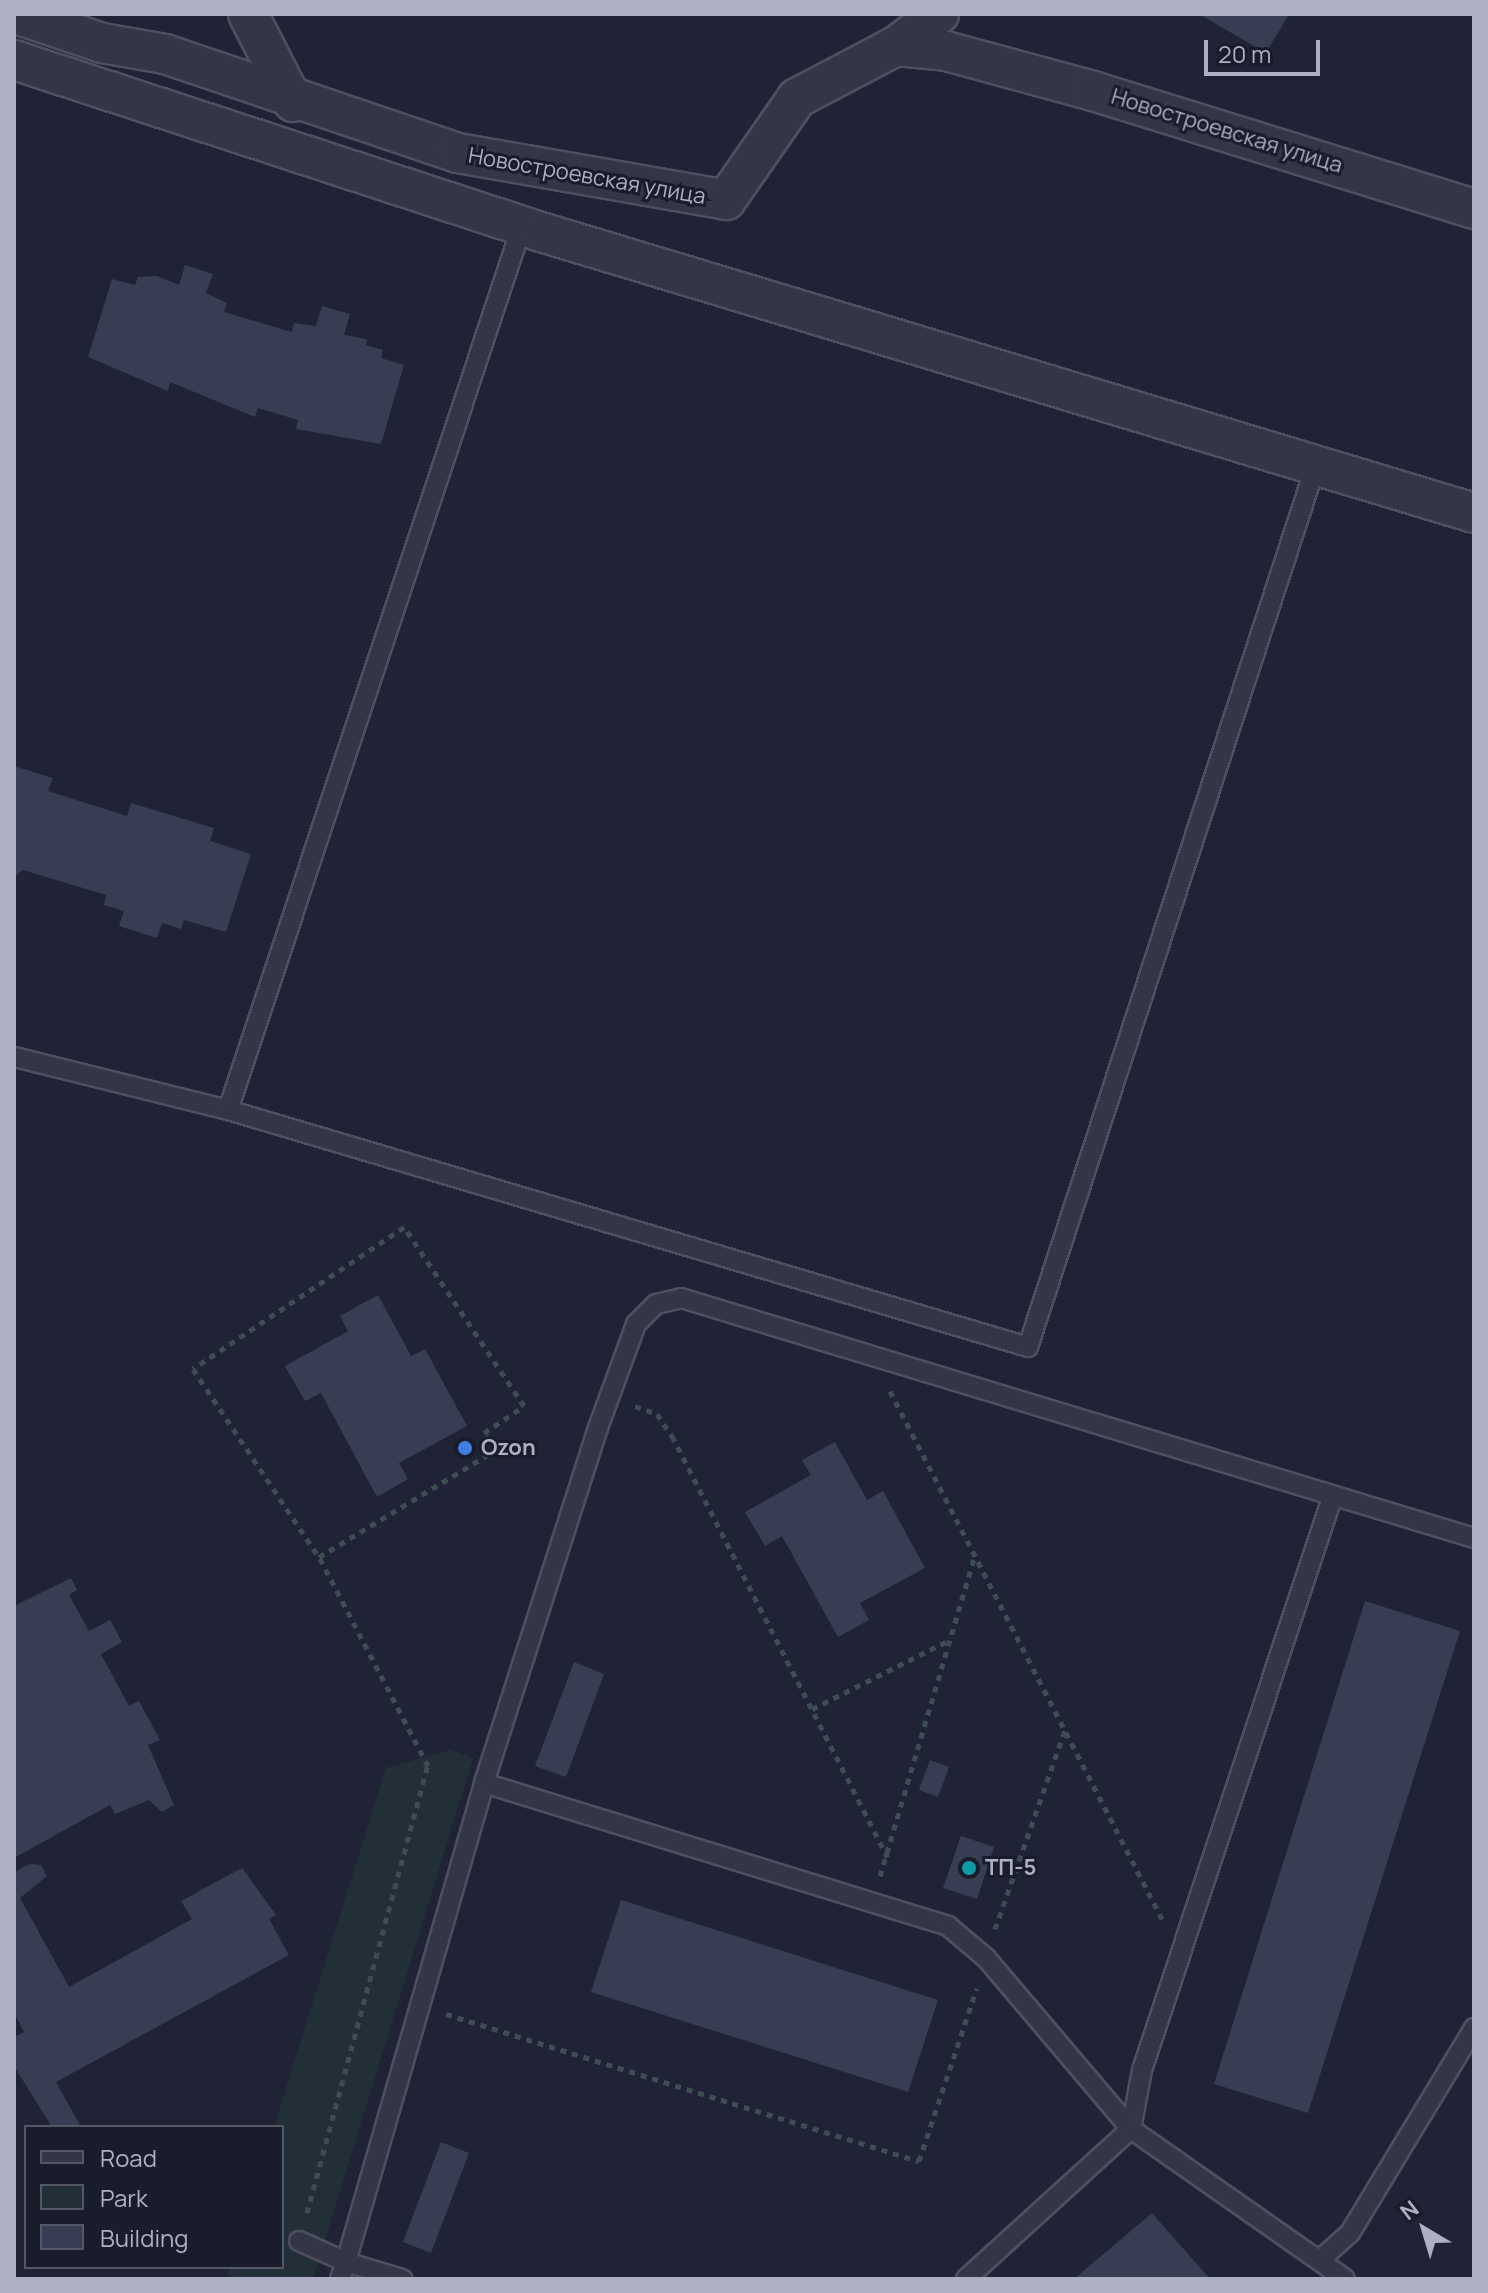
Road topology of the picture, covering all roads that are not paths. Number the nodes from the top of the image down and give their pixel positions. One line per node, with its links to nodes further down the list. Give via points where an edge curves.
1 (16, 14): 6 (street, Новостроевская улица, via 102,43 165,54)
2 (248, 14): 6 (street)
3 (939, 14): 4 (street)
4 (896, 46): 6 (street, Новостроевская улица, via 797,98 726,200 458,153); 7 (street, Новостроевская улица, via 946,51 1108,95)
5 (14, 60): 8 (street)
6 (293, 102)
7 (1474, 209)
8 (522, 226): 9 (street); 12 (lane)
9 (1316, 465): 10 (street); 12 (lane, via 1028,1347)
10 (1474, 513)
11 (14, 1057): 12 (lane)
12 (228, 1110)
13 (1332, 1498): 14 (lane); 15 (lane, via 681,1298 656,1304 636,1324); 17 (lane, via 1180,1956)
14 (1474, 1538)
15 (484, 1783): 17 (lane, via 948,1926 986,1958); 20 (lane)
16 (1474, 2028): 19 (lane, via 1350,2233)
17 (1131, 2129): 19 (lane); 22 (lane)
18 (299, 2241): 20 (lane)
19 (1321, 2259): 23 (lane)
20 (343, 2270): 21 (lane)
21 (402, 2279)
22 (966, 2279)
23 (1345, 2279)

